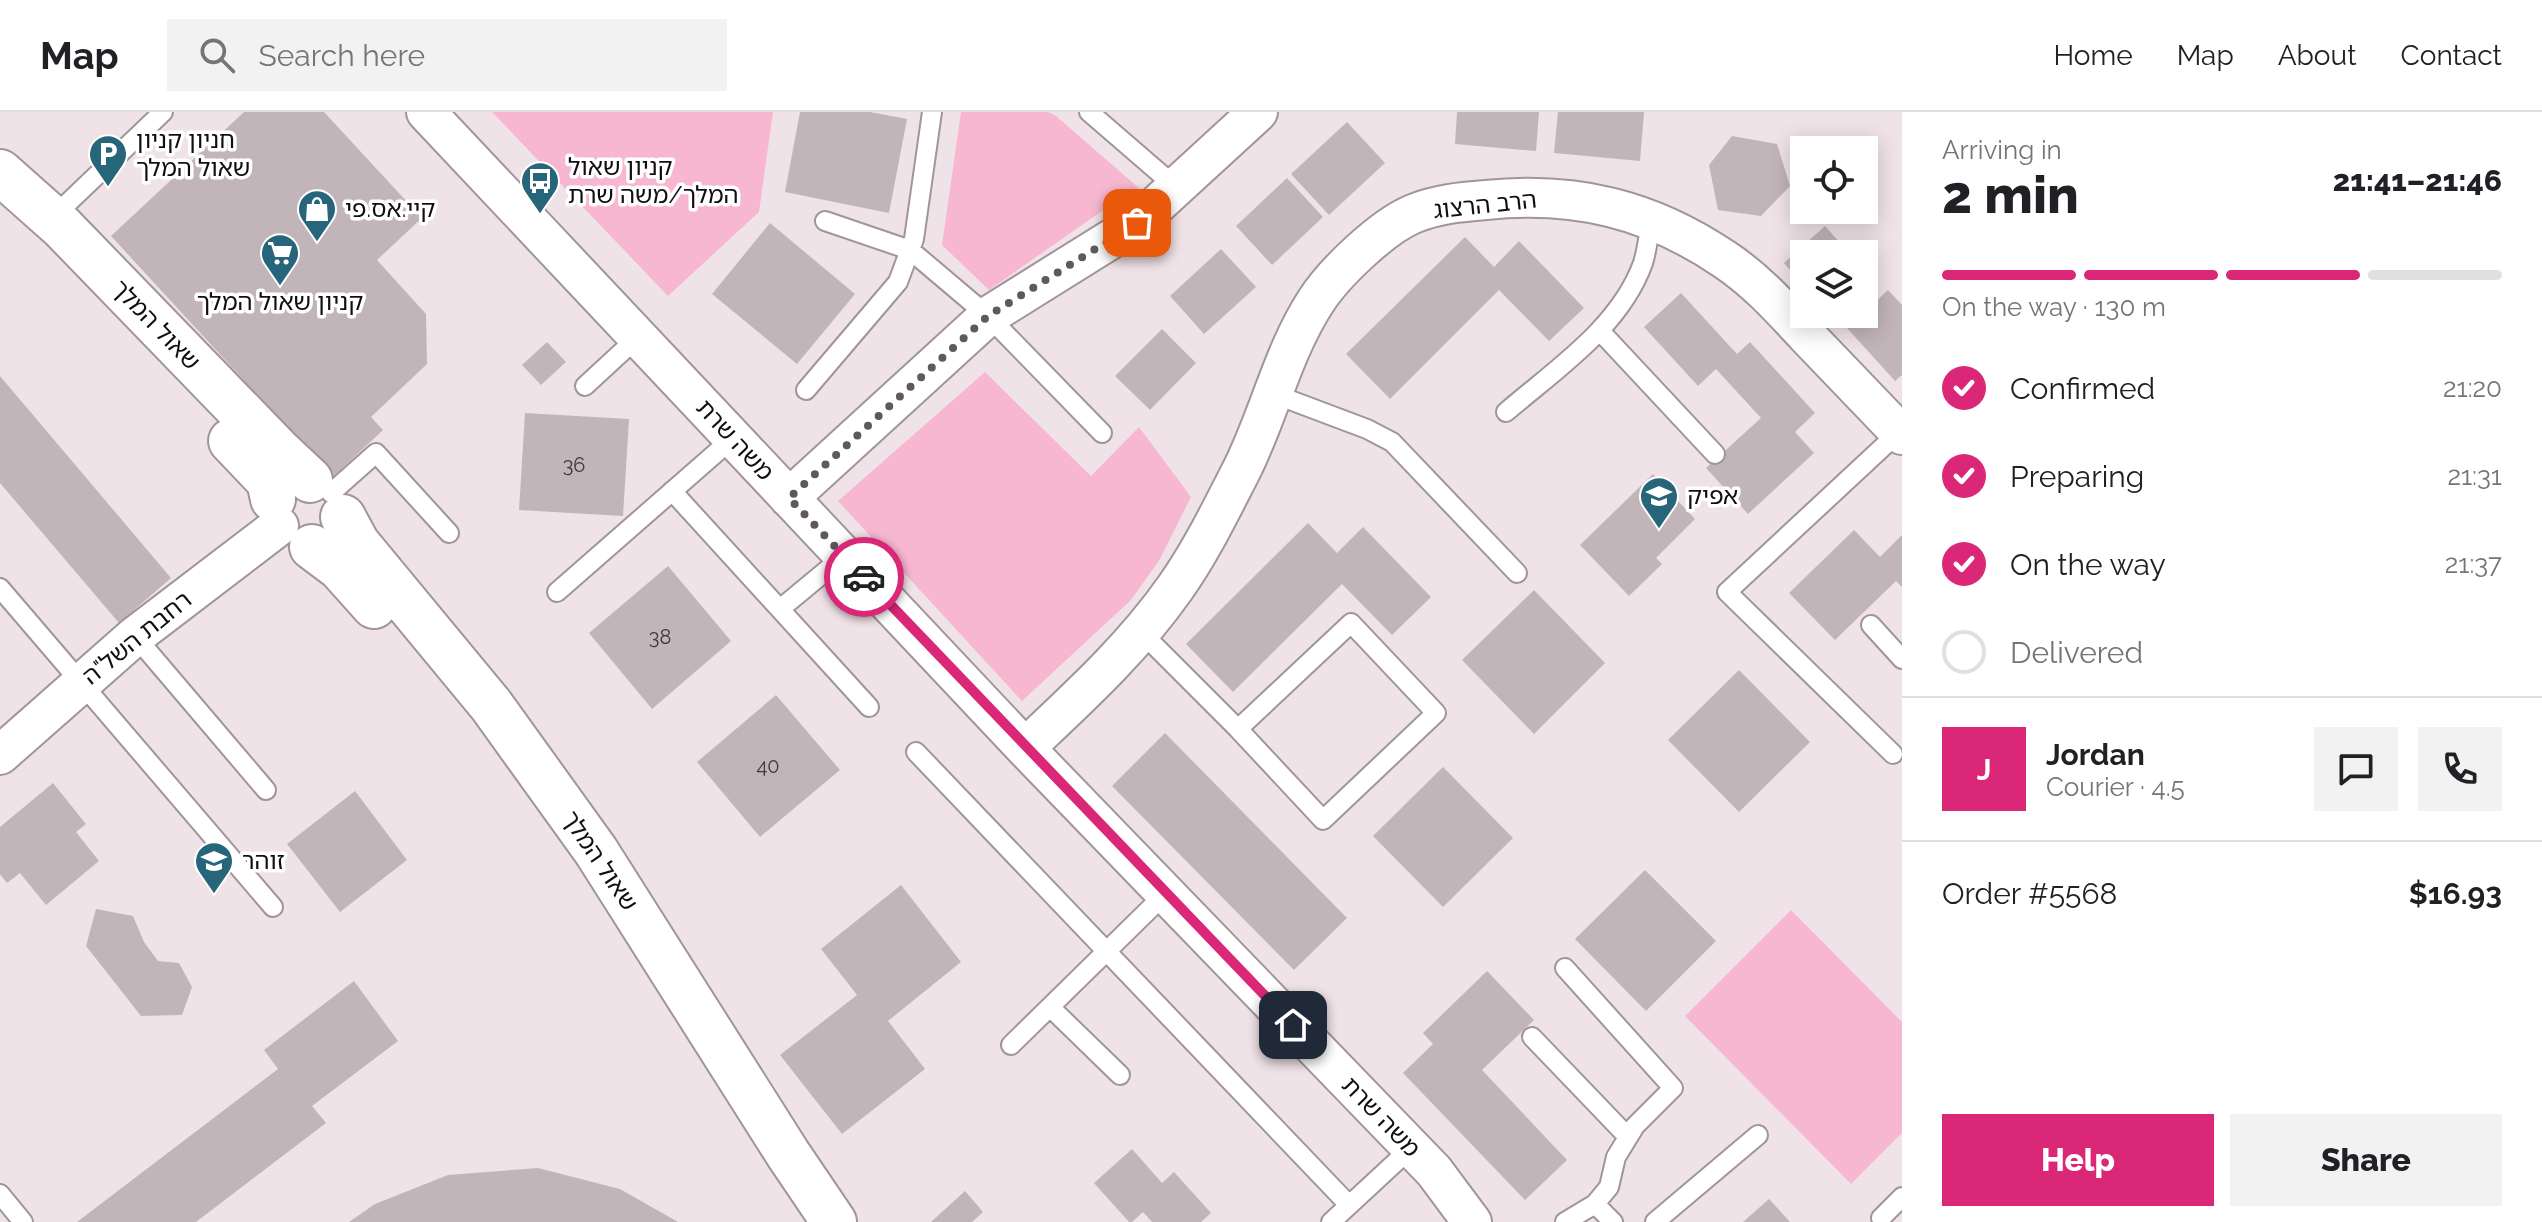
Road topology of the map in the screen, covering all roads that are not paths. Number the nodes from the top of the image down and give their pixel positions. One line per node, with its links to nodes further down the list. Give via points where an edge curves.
1 (163, 112): 9 (lane)
2 (426, 112): 15 (street, משה שרת)
3 (932, 112): 12 (lane)
4 (1089, 112): 7 (lane)
5 (1250, 115): 7 (street)
6 (0, 172): 9 (street, שאול המלך)
7 (1177, 188): 13 (street, via 1137,223)
8 (0, 208): 26 (street, שאול המלך, via 269,481)
9 (52, 218): 26 (street, שאול המלך, via 279,451)
10 (1651, 220): 14 (lane, via 1643,262); 18 (street, הרב הרצוג, via 1598,203 1539,197 1440,205 1409,215 1355,257 1316,301); 21 (street, הרב הרצוג, via 1725,259 1759,286)
11 (825, 221): 12 (lane)
12 (910, 250): 13 (lane); 17 (lane, via 898,282)
13 (988, 316): 20 (lane); 25 (street)
14 (1600, 331): 19 (lane); 23 (lane)
15 (638, 337): 16 (lane); 22 (street, משה שרת)
16 (585, 386)
17 (806, 390)
18 (1274, 394): 29 (lane, via 1392,442); 34 (street, הרב הרצוג, via 1215,519 1177,586)
19 (1506, 412)
20 (1102, 433)
21 (1900, 434): 42 (lane, via 1727,592)
22 (733, 438): 24 (lane); 25 (street, משה שרת)
23 (1715, 454)
24 (672, 491): 31 (lane); 32 (lane)
25 (789, 498): 28 (street, משה שרת)
26 (308, 510): 27 (lane, via 376,453); 35 (street, רחבת השל"ה); 62 (street, שאול המלך, via 340,568 470,722 574,866); 63 (street, שאול המלך, via 357,543 491,705 596,851)
27 (449, 533)
28 (844, 556): 32 (lane); 40 (street, משה שרת)
29 (1517, 573)
30 (0, 588): 37 (lane)
31 (557, 592)
32 (780, 609): 38 (lane)
33 (1871, 625): 36 (lane)
34 (1141, 632): 39 (lane); 40 (street, הרב הרצוג)
35 (135, 636): 37 (street, רחבת השל"ה); 44 (lane)
36 (1902, 659)
37 (82, 683): 43 (street, רחבת השל"ה); 46 (lane)
38 (869, 707)
39 (1238, 729): 39 (lane, via 1323,820 1436,713 1351,623)
40 (1025, 748): 45 (street, משה שרת)
41 (916, 752): 47 (lane)
42 (1893, 754)
43 (0, 755)
44 (266, 790)
45 (1166, 893): 47 (lane); 55 (street, משה שרת)
46 (273, 907)
47 (1107, 952): 49 (lane); 59 (lane)
48 (1565, 968): 54 (lane, via 1673,1088)
49 (1050, 1007): 51 (lane); 52 (lane)
50 (1532, 1037): 54 (lane)
51 (1011, 1045)
52 (1120, 1075)
53 (1758, 1135): 68 (lane)
54 (1628, 1137): 58 (lane, via 1616,1157 1609,1187)
55 (1411, 1148): 59 (lane); 65 (street, משה שרת)
56 (0, 1194): 61 (lane)
57 (1902, 1197): 60 (lane)
58 (1595, 1204): 66 (lane); 67 (lane)
59 (1349, 1205): 64 (lane)
60 (1881, 1218)
61 (23, 1222)
62 (801, 1222)
63 (834, 1222)
64 (1331, 1222)
65 (1472, 1222)
66 (1565, 1222)
67 (1613, 1222)
68 (1655, 1222)

